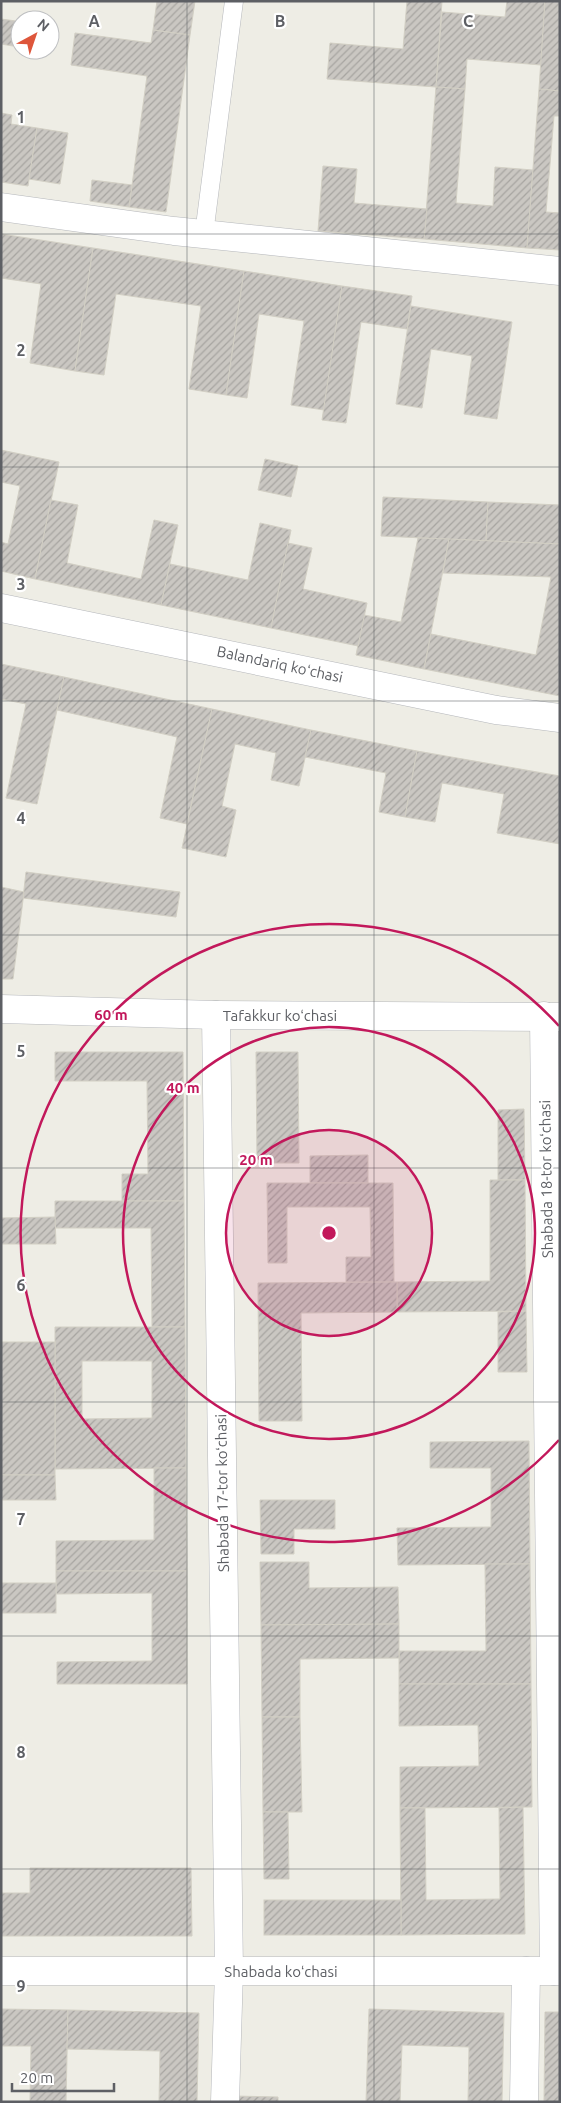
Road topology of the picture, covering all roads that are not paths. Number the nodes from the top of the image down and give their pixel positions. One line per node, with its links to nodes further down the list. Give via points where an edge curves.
1 (234, 1): 3 (lane)
2 (1, 207): 3 (street)
3 (204, 234): 4 (street)
4 (560, 271)
5 (1, 608): 6 (street, Balandariq koʻchasi, via 496,710)
6 (560, 718)
7 (1, 1009): 8 (street, Tafakkur koʻchasi)
8 (216, 1015): 9 (street, Tafakkur koʻchasi); 11 (street, Shabada 17-tor koʻchasi)
9 (552, 1016): 13 (street, Shabada 18-tor koʻchasi)
10 (1, 1971): 11 (street, Shabada koʻchasi)
11 (228, 1971): 12 (street, Shabada koʻchasi); 14 (street, Shabada 17-tor koʻchasi)
12 (526, 1971): 13 (street, Shabada koʻchasi); 15 (street)
13 (557, 1971)
14 (225, 2102)
15 (524, 2102)

